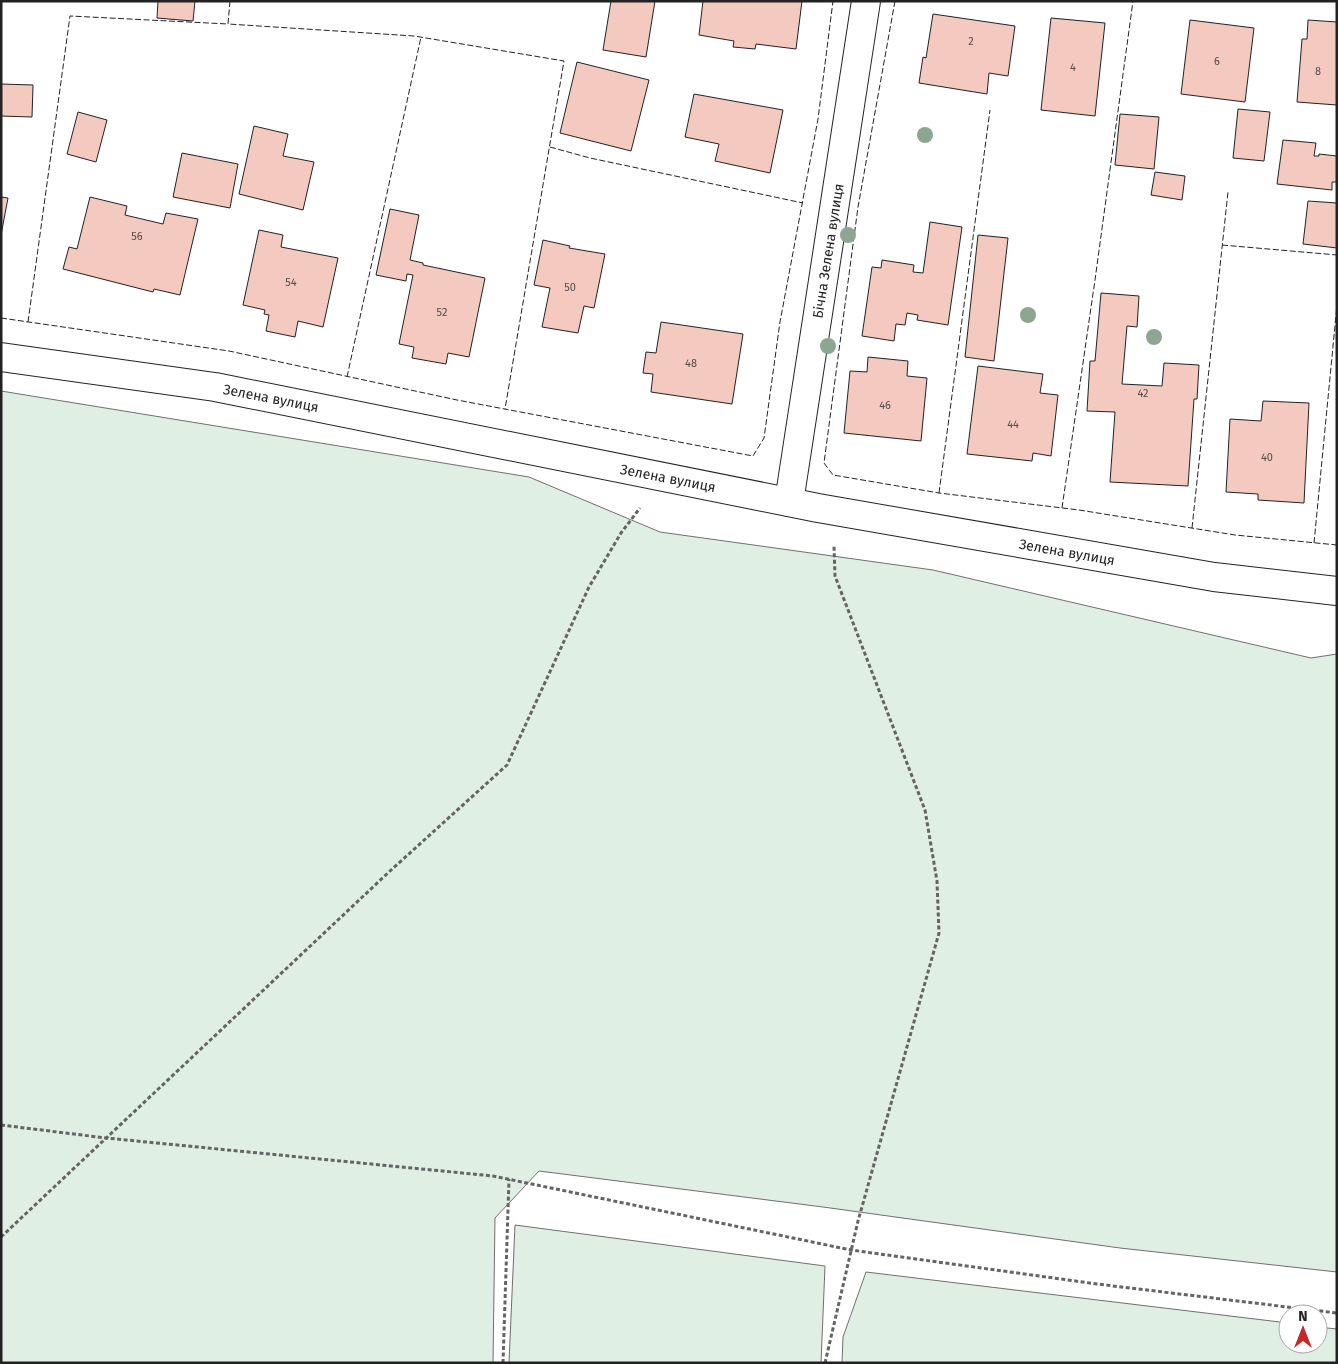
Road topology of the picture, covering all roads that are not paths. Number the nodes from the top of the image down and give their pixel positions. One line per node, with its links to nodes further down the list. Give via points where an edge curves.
1 (866, 1): 3 (street, Бічна Зелена вулиця)
2 (1, 357): 3 (street, Зелена вулиця, via 215,387)
3 (790, 502): 4 (street, Зелена вулиця, via 1214,578)
4 (1337, 591)

